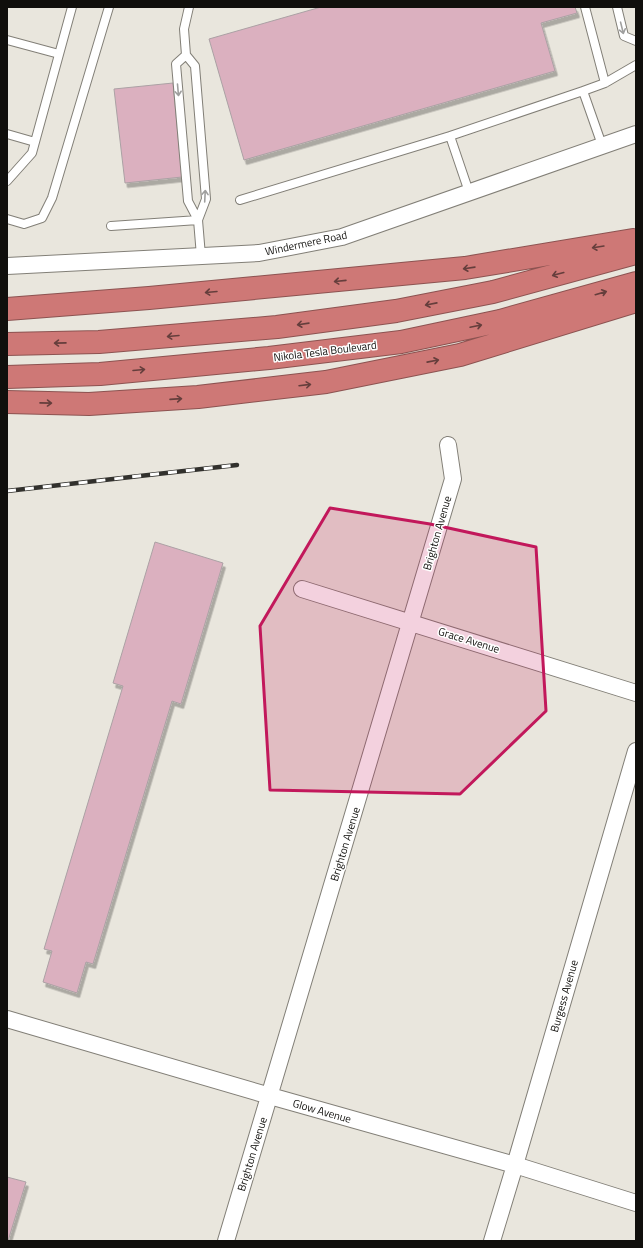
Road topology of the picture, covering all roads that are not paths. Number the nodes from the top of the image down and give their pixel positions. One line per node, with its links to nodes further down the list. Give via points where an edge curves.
1 (72, 7): 8 (lane)
2 (109, 7): 21 (lane, via 52,198 42,218 24,224)
3 (189, 7): 9 (lane, via 184,29)
4 (585, 7): 11 (lane)
5 (616, 7): 7 (lane, one-way to 7, via 624,36)
6 (7, 40): 8 (lane)
7 (636, 41)
8 (59, 54): 16 (lane)
9 (186, 54): 22 (lane, one-way to 9, via 206,199 194,66); 22 (lane, one-way to 22, via 176,64 188,201)
10 (636, 65): 11 (lane)
11 (605, 83): 12 (lane)
12 (583, 91): 15 (lane); 17 (lane)
13 (7, 134): 16 (lane)
14 (636, 134): 17 (street, Windermere Road)
15 (450, 136): 19 (lane); 20 (lane)
16 (35, 142): 18 (lane, via 32,153)
17 (602, 145): 19 (street, Windermere Road)
18 (7, 181)
19 (469, 192): 26 (street, Windermere Road, via 342,237 258,253)
20 (240, 200)
21 (7, 219)
22 (198, 220): 23 (lane); 26 (lane)
23 (111, 226)
24 (636, 239): 30 (highway, one-way to 30, via 465,268 149,298)
25 (636, 253): 31 (highway, one-way to 31, via 494,292 396,311 277,327 99,342)
26 (201, 256): 27 (street, Windermere Road)
27 (7, 266)
28 (636, 283): 32 (highway, Nikola Tesla Boulevard, one-way to 28, via 100,374 401,342 500,321)
29 (636, 301): 33 (highway, one-way to 29, via 89,404 174,399 326,382 460,355)
30 (7, 308)
31 (7, 344)
32 (7, 377)
33 (7, 402)
34 (448, 445): 36 (street, Brighton Avenue, via 453,479)
35 (302, 589): 36 (street, Grace Avenue)
36 (411, 622): 37 (street, Grace Avenue); 40 (street, Brighton Avenue)
37 (636, 693)
38 (636, 751): 41 (street, Burgess Avenue)
39 (7, 1019): 40 (street, Glow Avenue)
40 (270, 1096): 41 (street, Glow Avenue); 43 (street, Brighton Avenue)
41 (515, 1165): 42 (street, Glow Avenue); 44 (street, Burgess Avenue)
42 (636, 1203)
43 (226, 1241)
44 (492, 1241)

